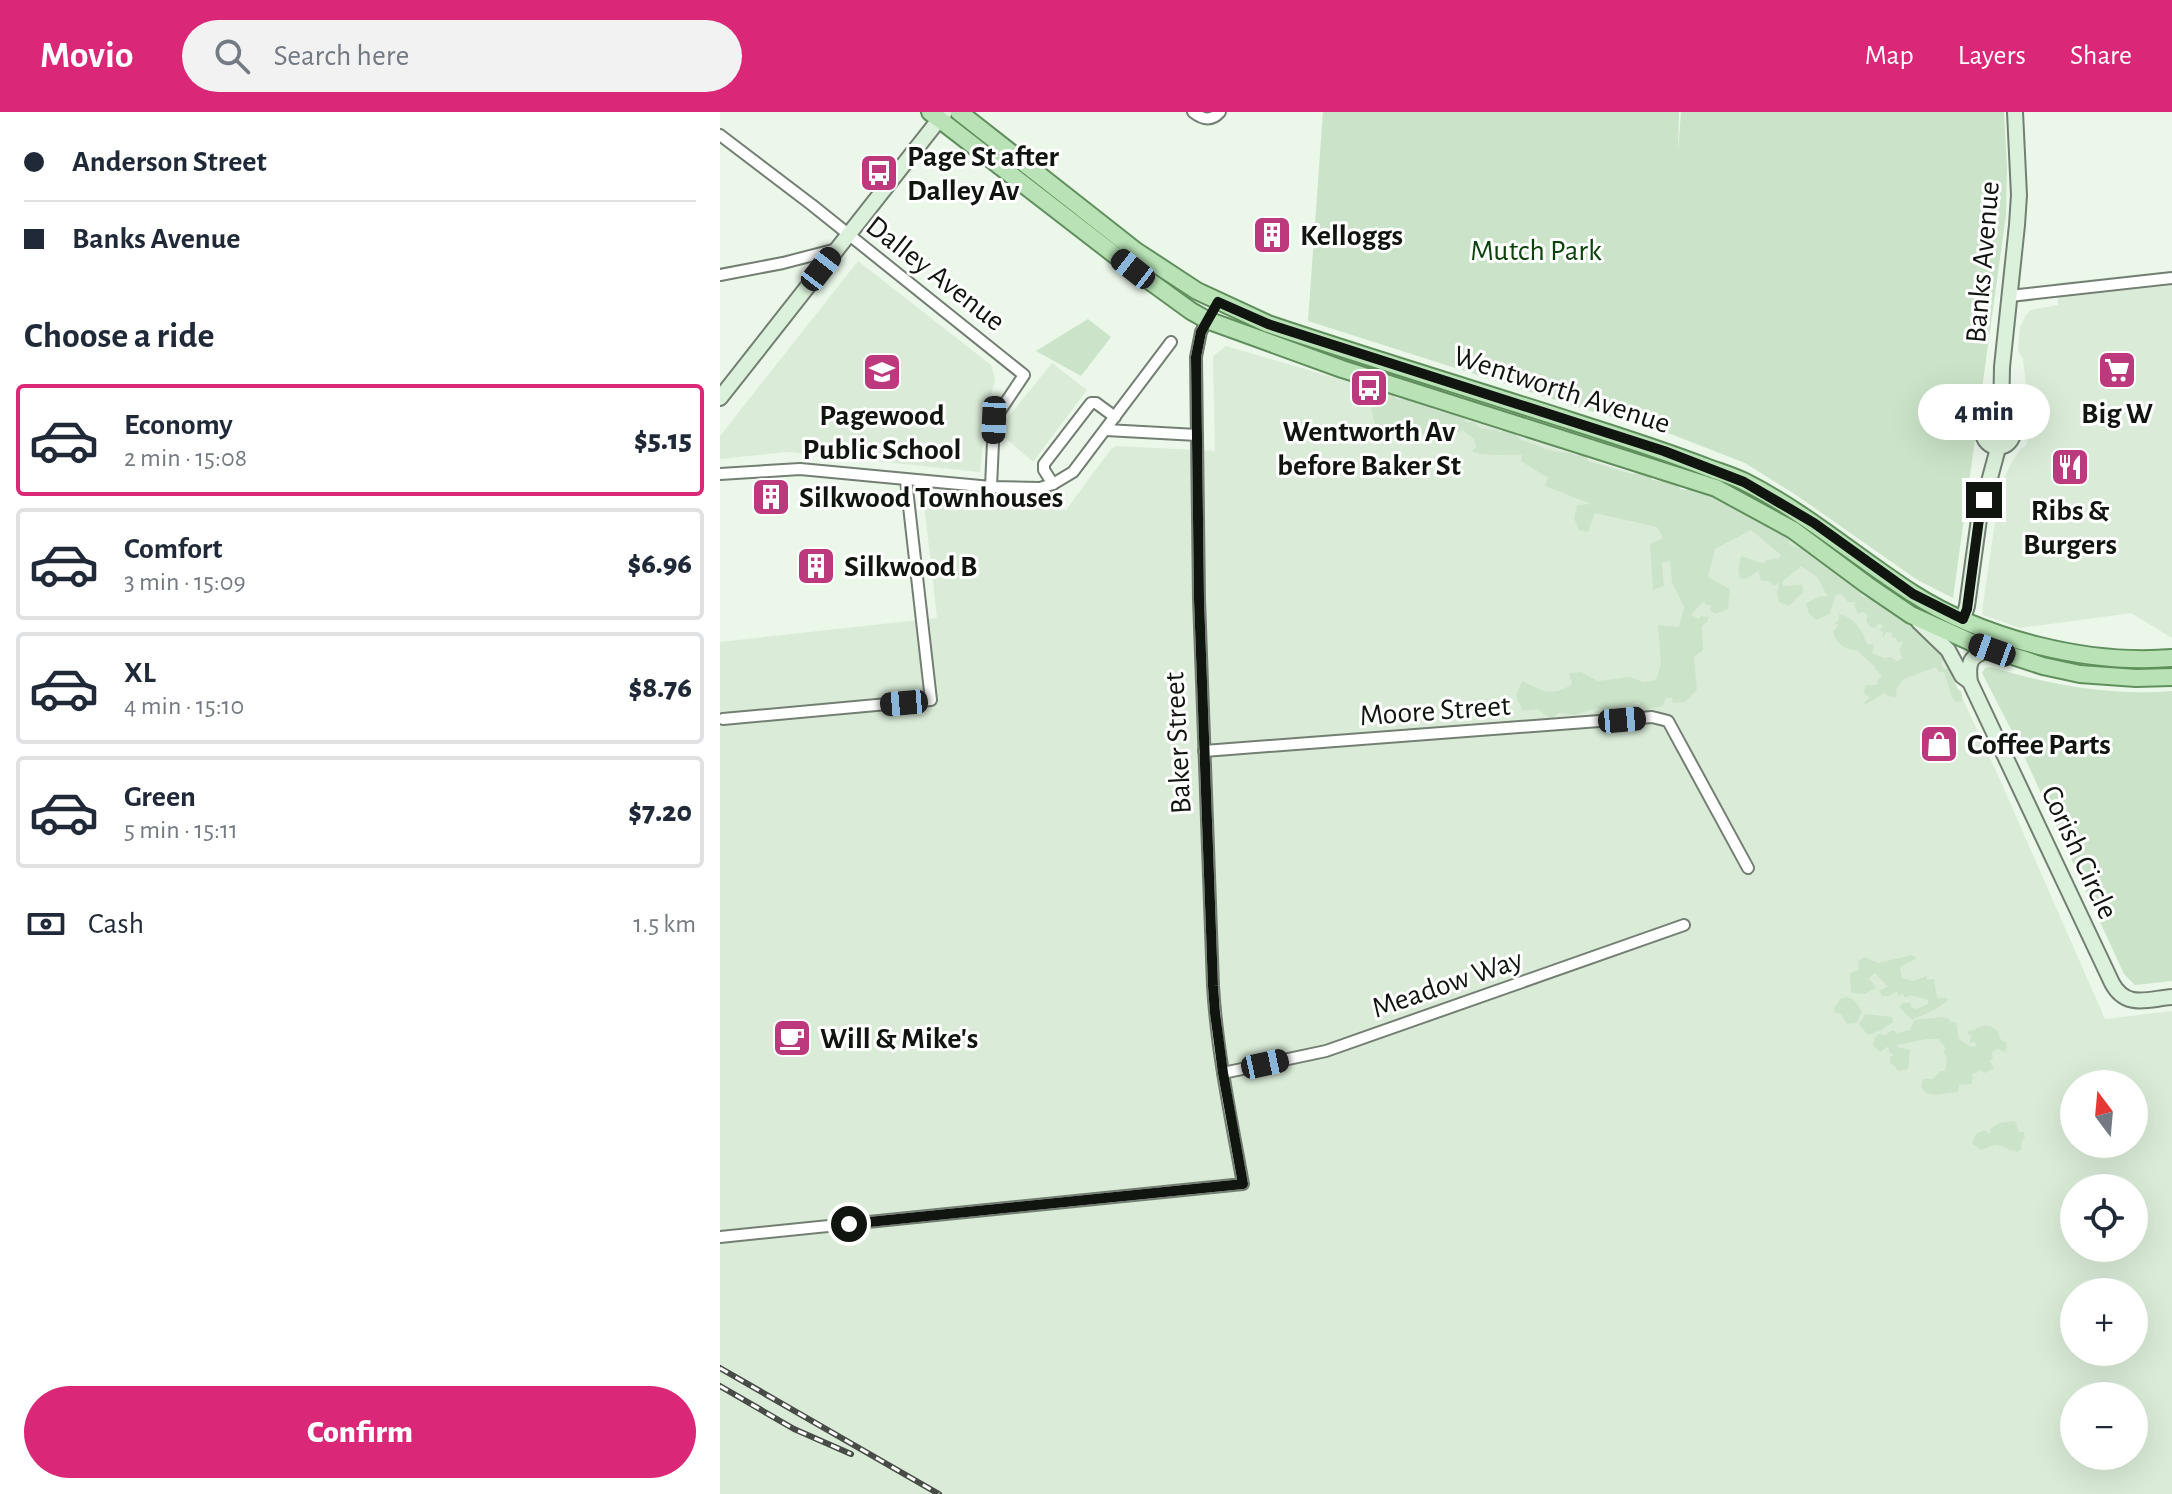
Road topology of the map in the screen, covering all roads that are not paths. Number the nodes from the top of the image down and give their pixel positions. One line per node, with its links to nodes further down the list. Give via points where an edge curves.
1 (959, 112): 12 (main road, Wentworth Avenue, via 1136,251)
2 (1220, 112): 5 (street, via 1209,119)
3 (2015, 112): 11 (street, Banks Avenue, via 2019,195)
4 (938, 115): 7 (street); 13 (main road, Wentworth Avenue, via 1133,269)
5 (1197, 115)
6 (720, 135): 7 (street, Dalley Avenue)
7 (849, 235): 8 (street); 22 (street, Dalley Avenue, via 1024,375 994,420)
8 (837, 249): 9 (street); 15 (street)
9 (720, 275)
10 (2172, 278): 11 (street)
11 (2010, 296): 24 (street, Banks Avenue, via 2001,417 1988,421 1984,429 1986,442 1998,448 1979,519)
12 (1218, 302): 13 (main road, Baker Street); 24 (main road, Wentworth Avenue, via 1268,324 1664,451 1744,482 1814,523 1913,594)
13 (1207, 320): 18 (street, Baker Street, via 1196,357); 23 (main road, Wentworth Avenue, via 1342,369 1716,488 1793,530)
14 (1171, 342): 16 (street)
15 (720, 398)
16 (1115, 417): 17 (street); 21 (street, via 1091,403 1044,464)
17 (1106, 430): 18 (street); 21 (street, via 1073,472)
18 (1197, 435): 31 (street, Baker Street)
19 (720, 474): 20 (street, via 785,468)
20 (906, 480): 22 (street); 30 (street, via 931,700)
21 (1053, 484): 22 (street)
22 (991, 487)
23 (1911, 615): 25 (main road, Wentworth Avenue); 29 (street, Corish Circle, via 1948,650)
24 (1963, 619): 25 (main road); 27 (main road, Wentworth Avenue, via 2019,640 2088,655)
25 (1954, 636): 26 (main road, Wentworth Avenue)
26 (1992, 650): 28 (main road, Wentworth Avenue, via 2080,674); 29 (street, via 1969,663)
27 (2172, 658)
28 (2172, 677)
29 (1970, 682): 34 (street, Corish Circle, via 2116,991 2129,1001)
30 (723, 719)
31 (1204, 751): 32 (street, Moore Street, via 1652,717 1668,721); 35 (street, Baker Street, via 1215,1013)
32 (1748, 868)
33 (1684, 925): 35 (street, Meadow Way, via 1326,1051)
34 (2172, 997)
35 (1223, 1073): 36 (street, Baker Street, via 1243,1184)
36 (720, 1237)

